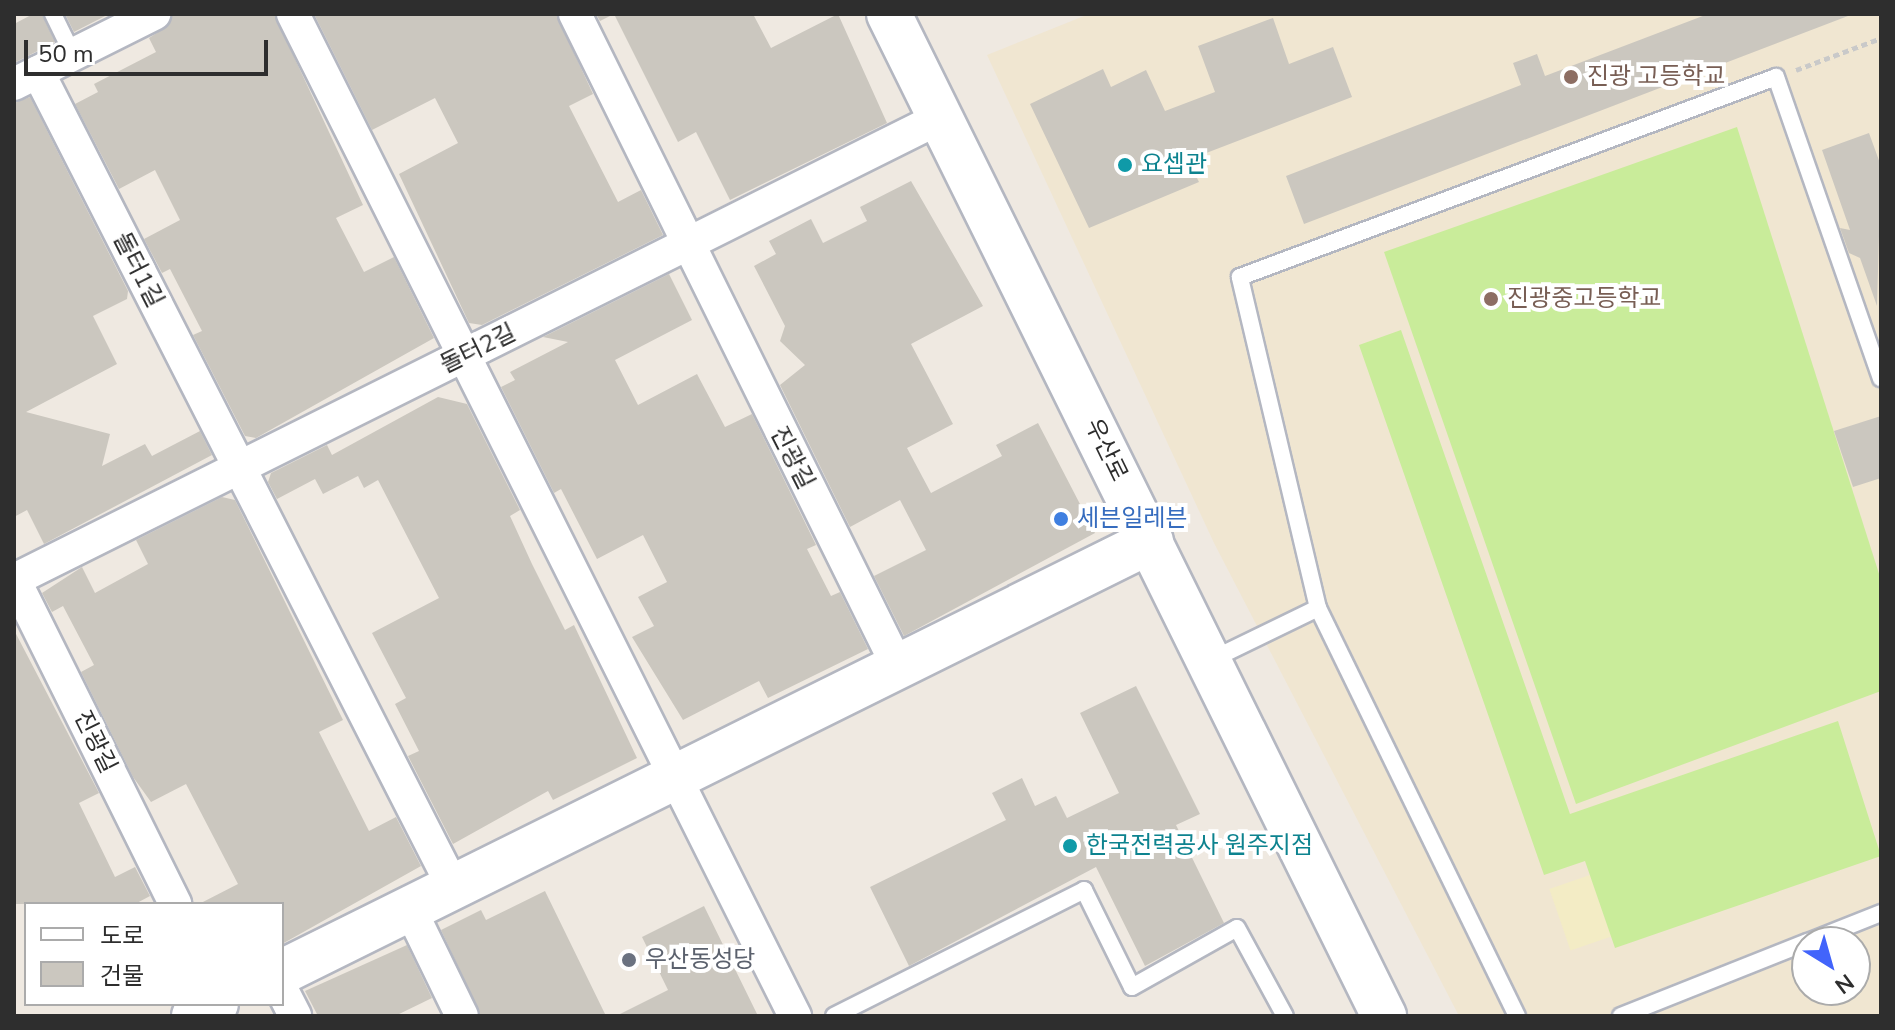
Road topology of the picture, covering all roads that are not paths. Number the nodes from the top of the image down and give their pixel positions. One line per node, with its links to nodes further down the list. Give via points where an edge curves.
1 (53, 14): 6 (lane)
2 (154, 14): 6 (street, 돌터1길)
3 (293, 14): 10 (street)
4 (575, 14): 9 (street)
5 (889, 14): 8 (street, 우산로)
6 (73, 55): 7 (street, 돌터1길)
7 (26, 78): 12 (street, 돌터1길)
8 (942, 117): 9 (street, 돌터2길); 13 (street, 우산로)
9 (685, 246): 10 (street, 돌터2길); 17 (street, 진광길)
10 (467, 355): 12 (street, 돌터2길); 18 (street)
11 (1881, 378): 15 (lane, via 1776,77 1240,277)
12 (238, 467): 14 (street, 돌터2길); 19 (street)
13 (1151, 541): 16 (street, 우산로); 17 (street)
14 (14, 580): 20 (street, 진광길)
15 (1318, 608): 16 (lane); 35 (lane)
16 (1210, 660): 34 (street, 우산로)
17 (899, 669): 18 (street)
18 (676, 776): 19 (street); 31 (street)
19 (453, 887): 21 (street)
20 (174, 902)
21 (409, 907): 25 (street); 30 (street)
22 (1881, 913): 23 (lane)
23 (1848, 926)
24 (1791, 948): 36 (lane)
25 (284, 971)
26 (284, 994): 29 (street)
27 (212, 1006): 28 (street)
28 (194, 1016)
29 (295, 1016)
30 (462, 1016)
31 (795, 1016)
32 (834, 1016): 33 (lane, via 1084,890 1132,987 1237,928)
33 (1285, 1016)
34 (1384, 1016)
35 (1517, 1016)
36 (1621, 1016)

